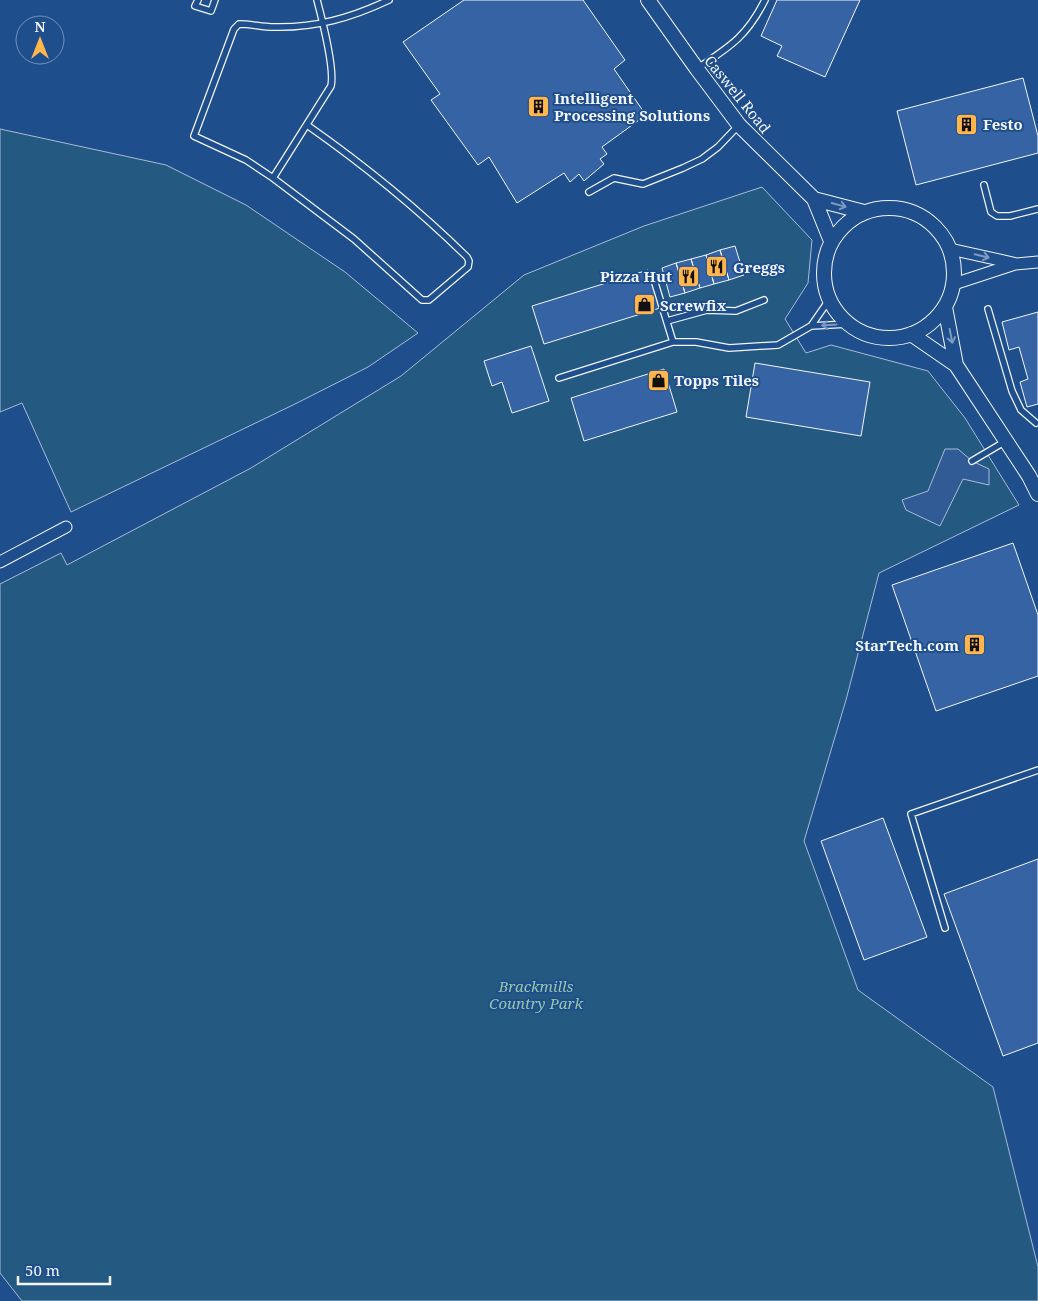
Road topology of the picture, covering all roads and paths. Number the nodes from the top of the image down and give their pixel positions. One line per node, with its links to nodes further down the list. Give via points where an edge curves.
1 (198, 0): 2 (lane, via 196,6 212,11)
2 (215, 0)
3 (316, 0): 7 (lane)
4 (389, 0): 7 (lane, via 346,18)
5 (648, 0): 8 (street, Caswell Road)
6 (765, 0): 8 (lane, via 747,31)
7 (322, 23): 9 (lane, via 332,82); 11 (lane, via 283,27 237,26 194,134 196,138 246,160)
8 (696, 70): 10 (street, Caswell Road)
9 (307, 125): 11 (lane); 11 (lane, via 409,203 467,257 468,267 429,300 422,300 347,233)
10 (739, 126): 13 (lane, via 718,147 683,168 643,184 614,178); 14 (street, Caswell Road)
11 (273, 178)
12 (984, 185): 15 (lane, via 992,212 997,216)
13 (589, 192)
14 (814, 199): 16 (street, Caswell Road, one-way to 16); 17 (street, Caswell Road)
15 (1038, 209)
16 (864, 212): 17 (street, via 846,224); 18 (street, via 885,208 905,210 924,218 940,231)
17 (832, 241): 24 (street, via 824,260 824,281)
18 (950, 249): 20 (street, one-way to 20); 22 (street)
19 (1038, 262): 20 (street)
20 (1015, 264): 22 (street)
21 (655, 283): 27 (lane)
22 (954, 284): 25 (street)
23 (764, 300): 27 (lane, via 736,311 707,310)
24 (830, 300): 28 (street); 29 (lane)
25 (945, 307): 30 (street, via 930,324); 32 (street, one-way to 32)
26 (988, 310): 34 (lane, via 1012,391 1021,410)
27 (667, 321): 31 (lane)
28 (848, 324): 29 (lane, one-way to 29); 30 (street, via 867,335 889,338)
29 (811, 326): 31 (lane, via 778,345 729,348)
30 (911, 334): 32 (street)
31 (674, 342): 33 (lane)
32 (956, 365): 35 (street)
33 (559, 378)
34 (1037, 424)
35 (1006, 441): 36 (lane); 37 (street)
36 (972, 461)
37 (1038, 494)
38 (66, 527): 39 (street)
39 (0, 562)
40 (1038, 770): 41 (lane, via 911,814)
41 (944, 928)

